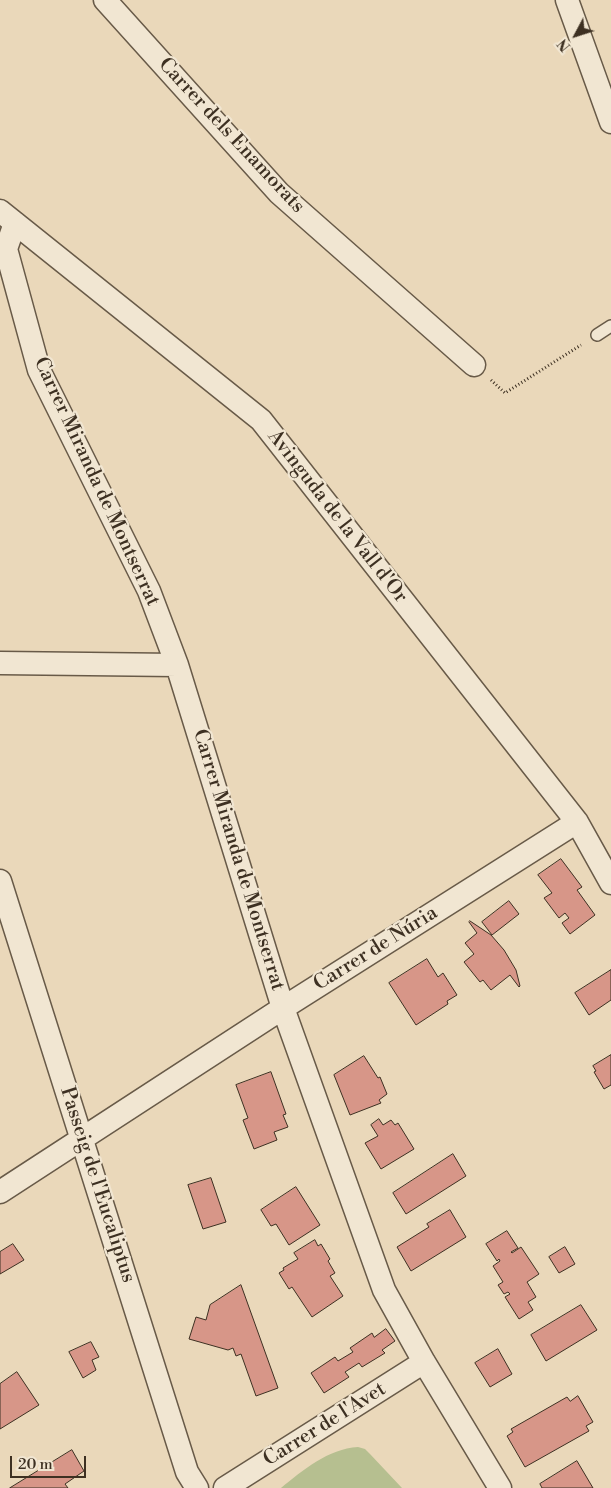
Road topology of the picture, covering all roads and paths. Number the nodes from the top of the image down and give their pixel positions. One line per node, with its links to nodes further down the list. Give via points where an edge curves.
1 (105, 0): 7 (street, Carrer dels Enamorats, via 279,193)
2 (567, 0): 3 (street)
3 (611, 122)
4 (7, 217): 9 (street, Carrer Miranda de Montserrat, via 6,249 39,370 149,591); 10 (street, Avinguda de la Vall d'Or, via 261,420)
5 (611, 326): 6 (lane)
6 (597, 335): 7 (path, via 505,393)
7 (474, 365)
8 (0, 663): 9 (street)
9 (177, 665): 13 (street, Carrer Miranda de Montserrat)
10 (577, 822): 12 (street, Avinguda de la Vall d'Or); 13 (street, Carrer de Núria)
11 (0, 881): 14 (street, Passeig de l'Eucaliptus)
12 (611, 883)
13 (283, 1008): 14 (street, Carrer de Núria); 16 (street, Carrer Miranda de Montserrat, via 384,1290)
14 (82, 1139): 15 (street, Carrer de Núria); 17 (street, Passeig de l'Eucaliptus, via 187,1472)
15 (0, 1192)
16 (424, 1362): 18 (street, Carrer de l'Avet); 19 (street, Carrer Miranda de Montserrat)
17 (197, 1488)
18 (225, 1488)
19 (500, 1488)

